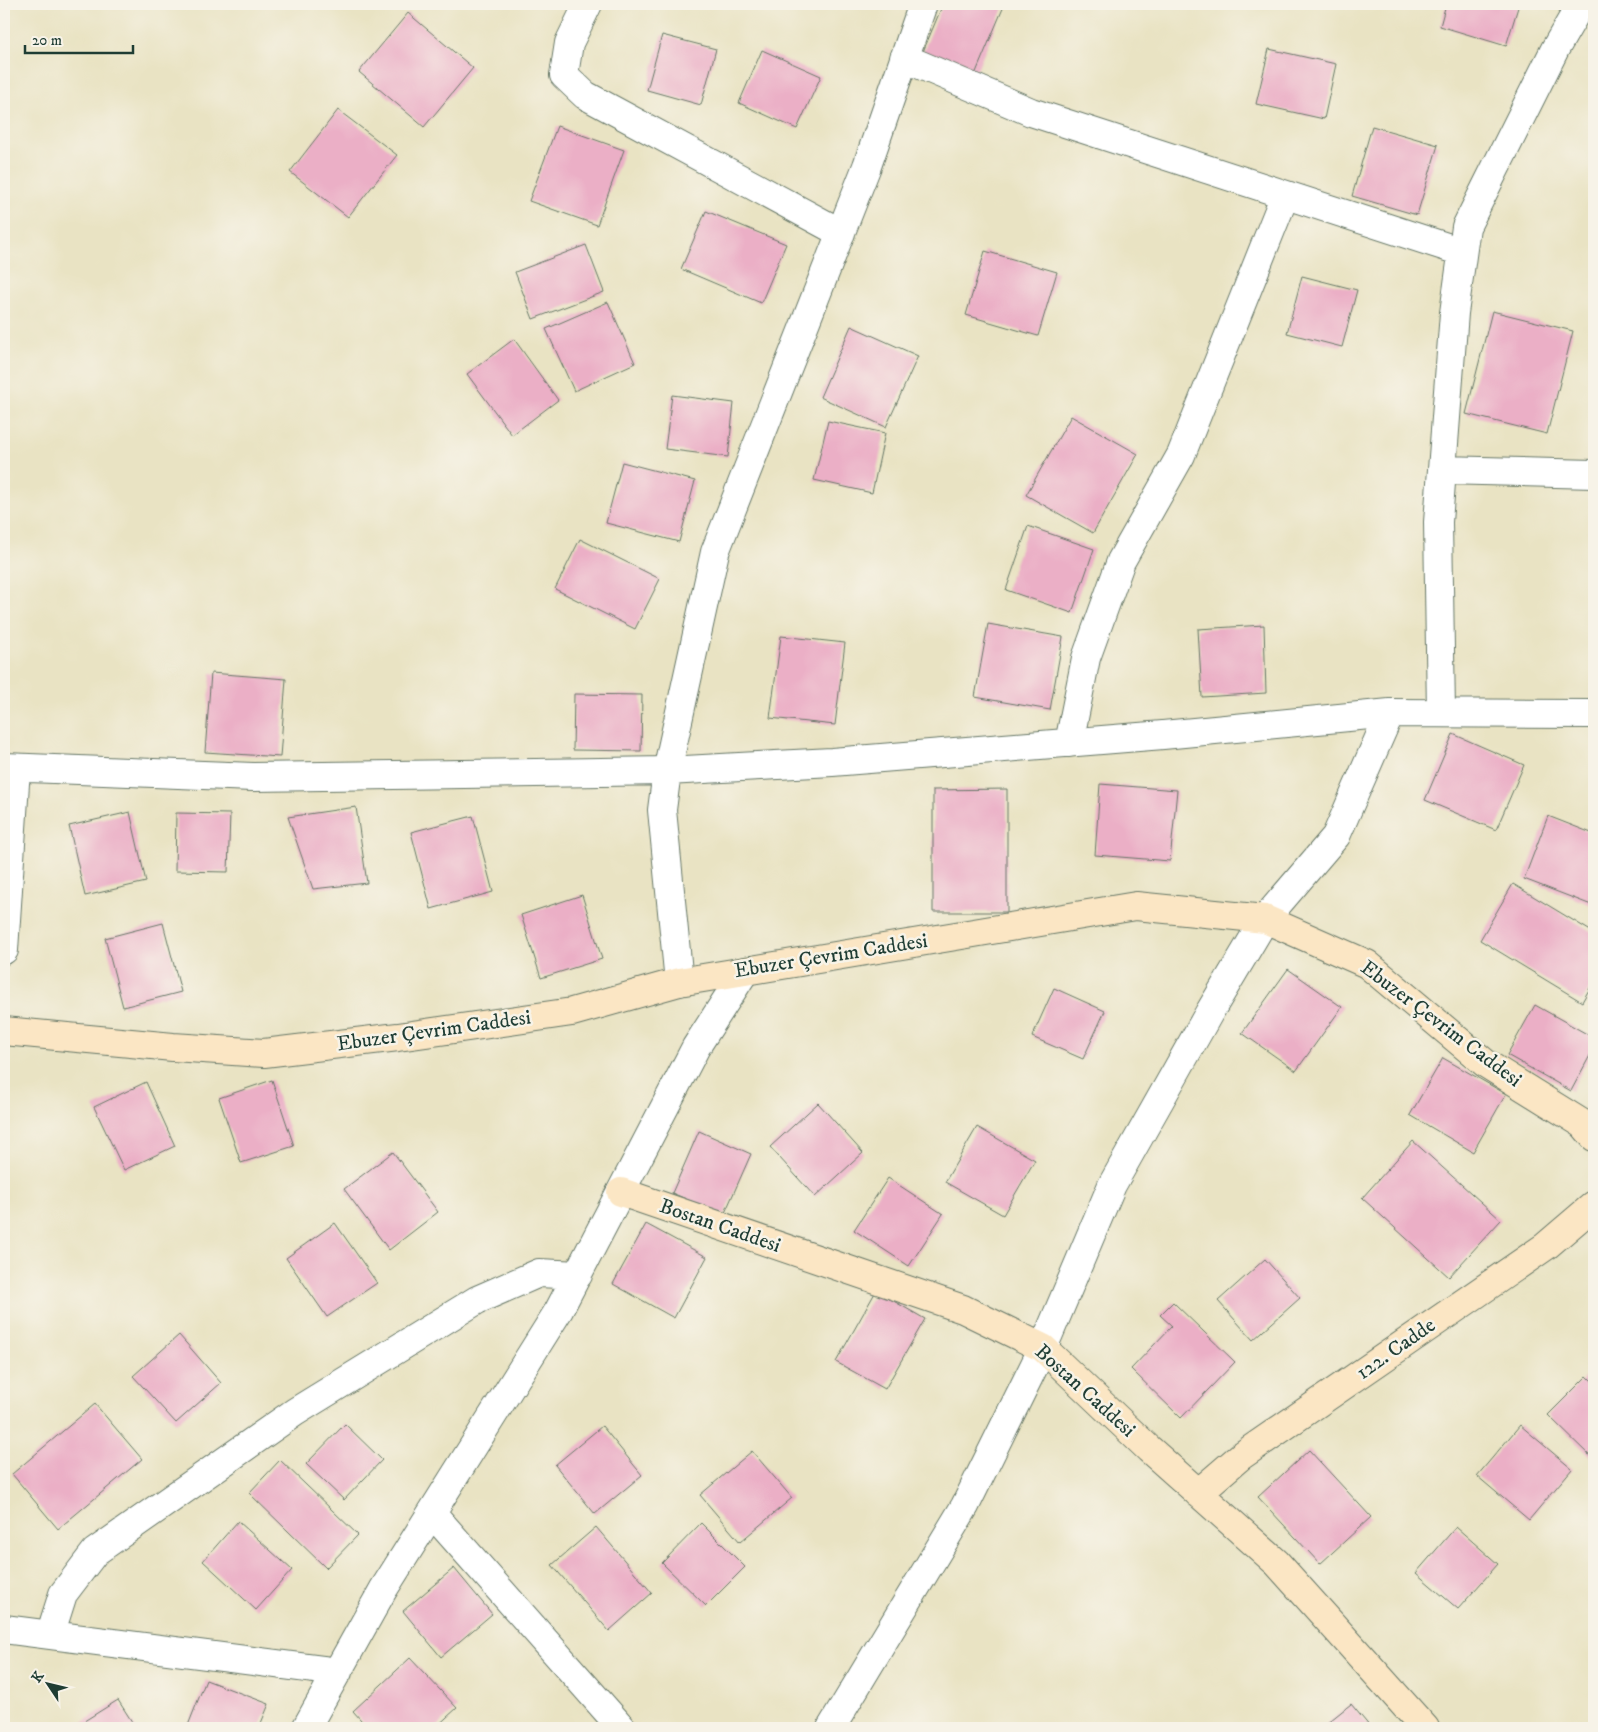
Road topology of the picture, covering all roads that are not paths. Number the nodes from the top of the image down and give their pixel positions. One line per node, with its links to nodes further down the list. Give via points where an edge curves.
1 (588, 4): 6 (street, via 570,43 564,75 585,95)
2 (923, 4): 4 (street)
3 (1581, 4): 7 (street, via 1466,227)
4 (904, 58): 5 (street, via 1031,112); 6 (street)
5 (1285, 195): 7 (street); 13 (street, via 1181,455 1121,561 1086,658)
6 (841, 233): 15 (street, via 715,552)
7 (1462, 252): 8 (street)
8 (1442, 470): 9 (street); 11 (street, via 1438,522)
9 (1594, 474)
10 (1390, 713): 11 (street); 13 (street); 16 (street, via 1336,836)
11 (1441, 713): 12 (street)
12 (1594, 714)
13 (1069, 743): 15 (street, via 832,762)
14 (10, 768): 15 (street, via 253,777); 17 (street)
15 (666, 770): 19 (street, via 662,810)
16 (1266, 919): 18 (street, Ebuzer Çevrim Caddesi, via 1136,906); 21 (street, Ebuzer Çevrim Caddesi, via 1367,964 1485,1063 1583,1124); 25 (street, via 1112,1185)
17 (4, 950)
18 (744, 971): 19 (street, Ebuzer Çevrim Caddesi); 22 (street, via 696,1047)
19 (679, 982): 20 (street, Ebuzer Çevrim Caddesi, via 572,1012 264,1053)
20 (4, 1031)
21 (1594, 1137)
22 (621, 1192): 24 (street); 25 (street, Bostan Caddesi, via 963,1309)
23 (1594, 1205): 26 (street, 122. Cadde, via 1546,1246 1241,1456)
24 (578, 1274): 27 (street, via 559,1310); 29 (street, via 539,1273 477,1300 295,1412 95,1552 63,1594)
25 (1043, 1348): 26 (street, Bostan Caddesi); 33 (street, via 965,1506)
26 (1198, 1492): 34 (street, Bostan Caddesi, via 1277,1563)
27 (432, 1513): 30 (street); 32 (street)
28 (4, 1629): 29 (street)
29 (50, 1635): 30 (street)
30 (338, 1672): 31 (street)
31 (306, 1728)
32 (622, 1728)
33 (831, 1728)
34 (1425, 1728)

